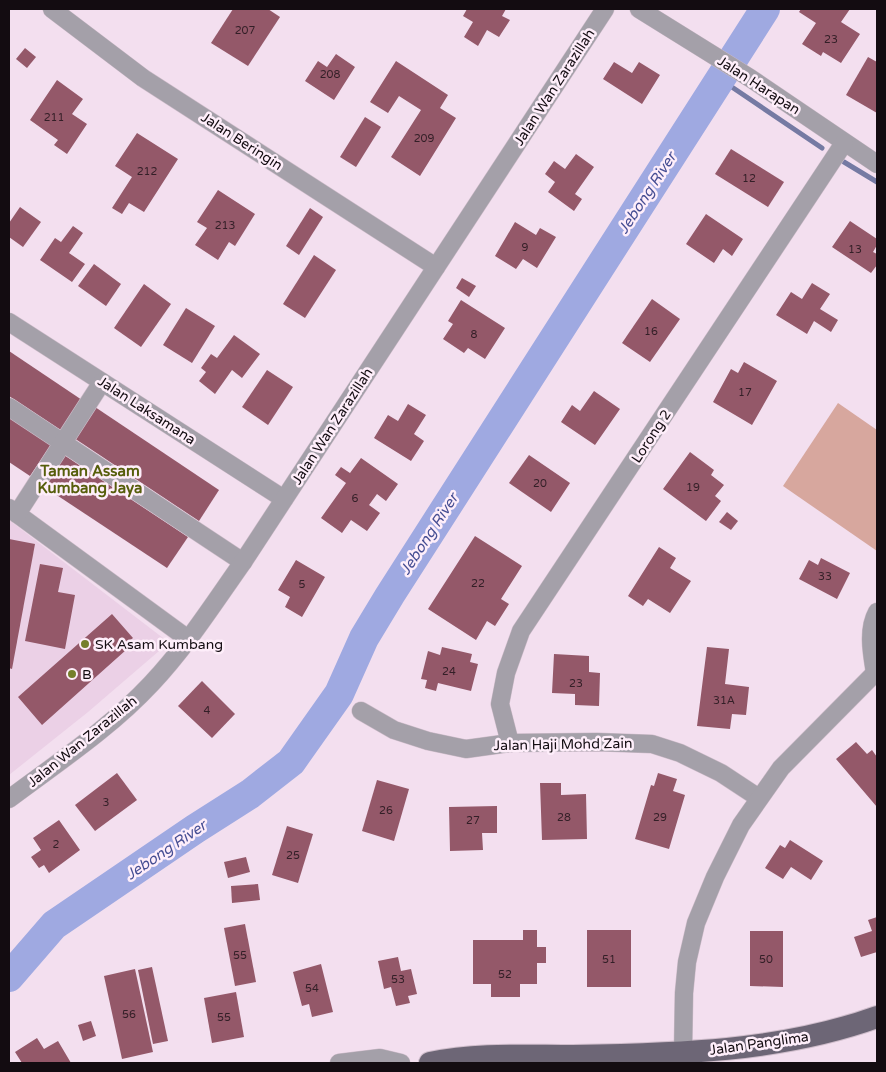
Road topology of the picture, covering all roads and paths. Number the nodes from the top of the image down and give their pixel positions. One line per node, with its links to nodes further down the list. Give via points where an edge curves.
1 (52, 9): 6 (street, Jalan Beringin, via 144,78)
2 (605, 9): 6 (street, Jalan Wan Zarazillah)
3 (639, 9): 4 (street, Jalan Harapan, via 750,78)
4 (844, 143): 5 (street, Jalan Harapan); 18 (street, Lorong 2, via 521,631 506,673 500,704)
5 (877, 164)
6 (436, 267): 11 (street, Jalan Wan Zarazillah)
7 (9, 322): 8 (street, Jalan Laksamana)
8 (102, 382): 10 (street); 11 (street, Jalan Laksamana)
9 (9, 406): 10 (street)
10 (63, 442): 12 (street); 13 (street)
11 (284, 499): 13 (street, Jalan Wan Zarazillah)
12 (13, 511): 15 (street)
13 (243, 562): 15 (street, Jalan Wan Zarazillah)
14 (877, 612): 16 (street, via 871,646)
15 (188, 639): 20 (street, Jalan Wan Zarazillah, via 134,701)
16 (876, 672): 19 (street, via 805,742)
17 (361, 711): 18 (street, Jalan Haji Mohd Zain, via 394,730 428,741 466,749)
18 (510, 744): 19 (street, Jalan Haji Mohd Zain, via 652,744 721,772)
19 (759, 798): 22 (street, via 737,834 696,923 684,985)
20 (9, 799)
21 (877, 1017): 22 (main road, Jalan Panglima, via 849,1028 806,1038 753,1047)
22 (683, 1052): 25 (main road, Jalan Panglima, via 510,1055)
23 (339, 1063): 24 (street, via 380,1058)
24 (402, 1063)
25 (430, 1063)

